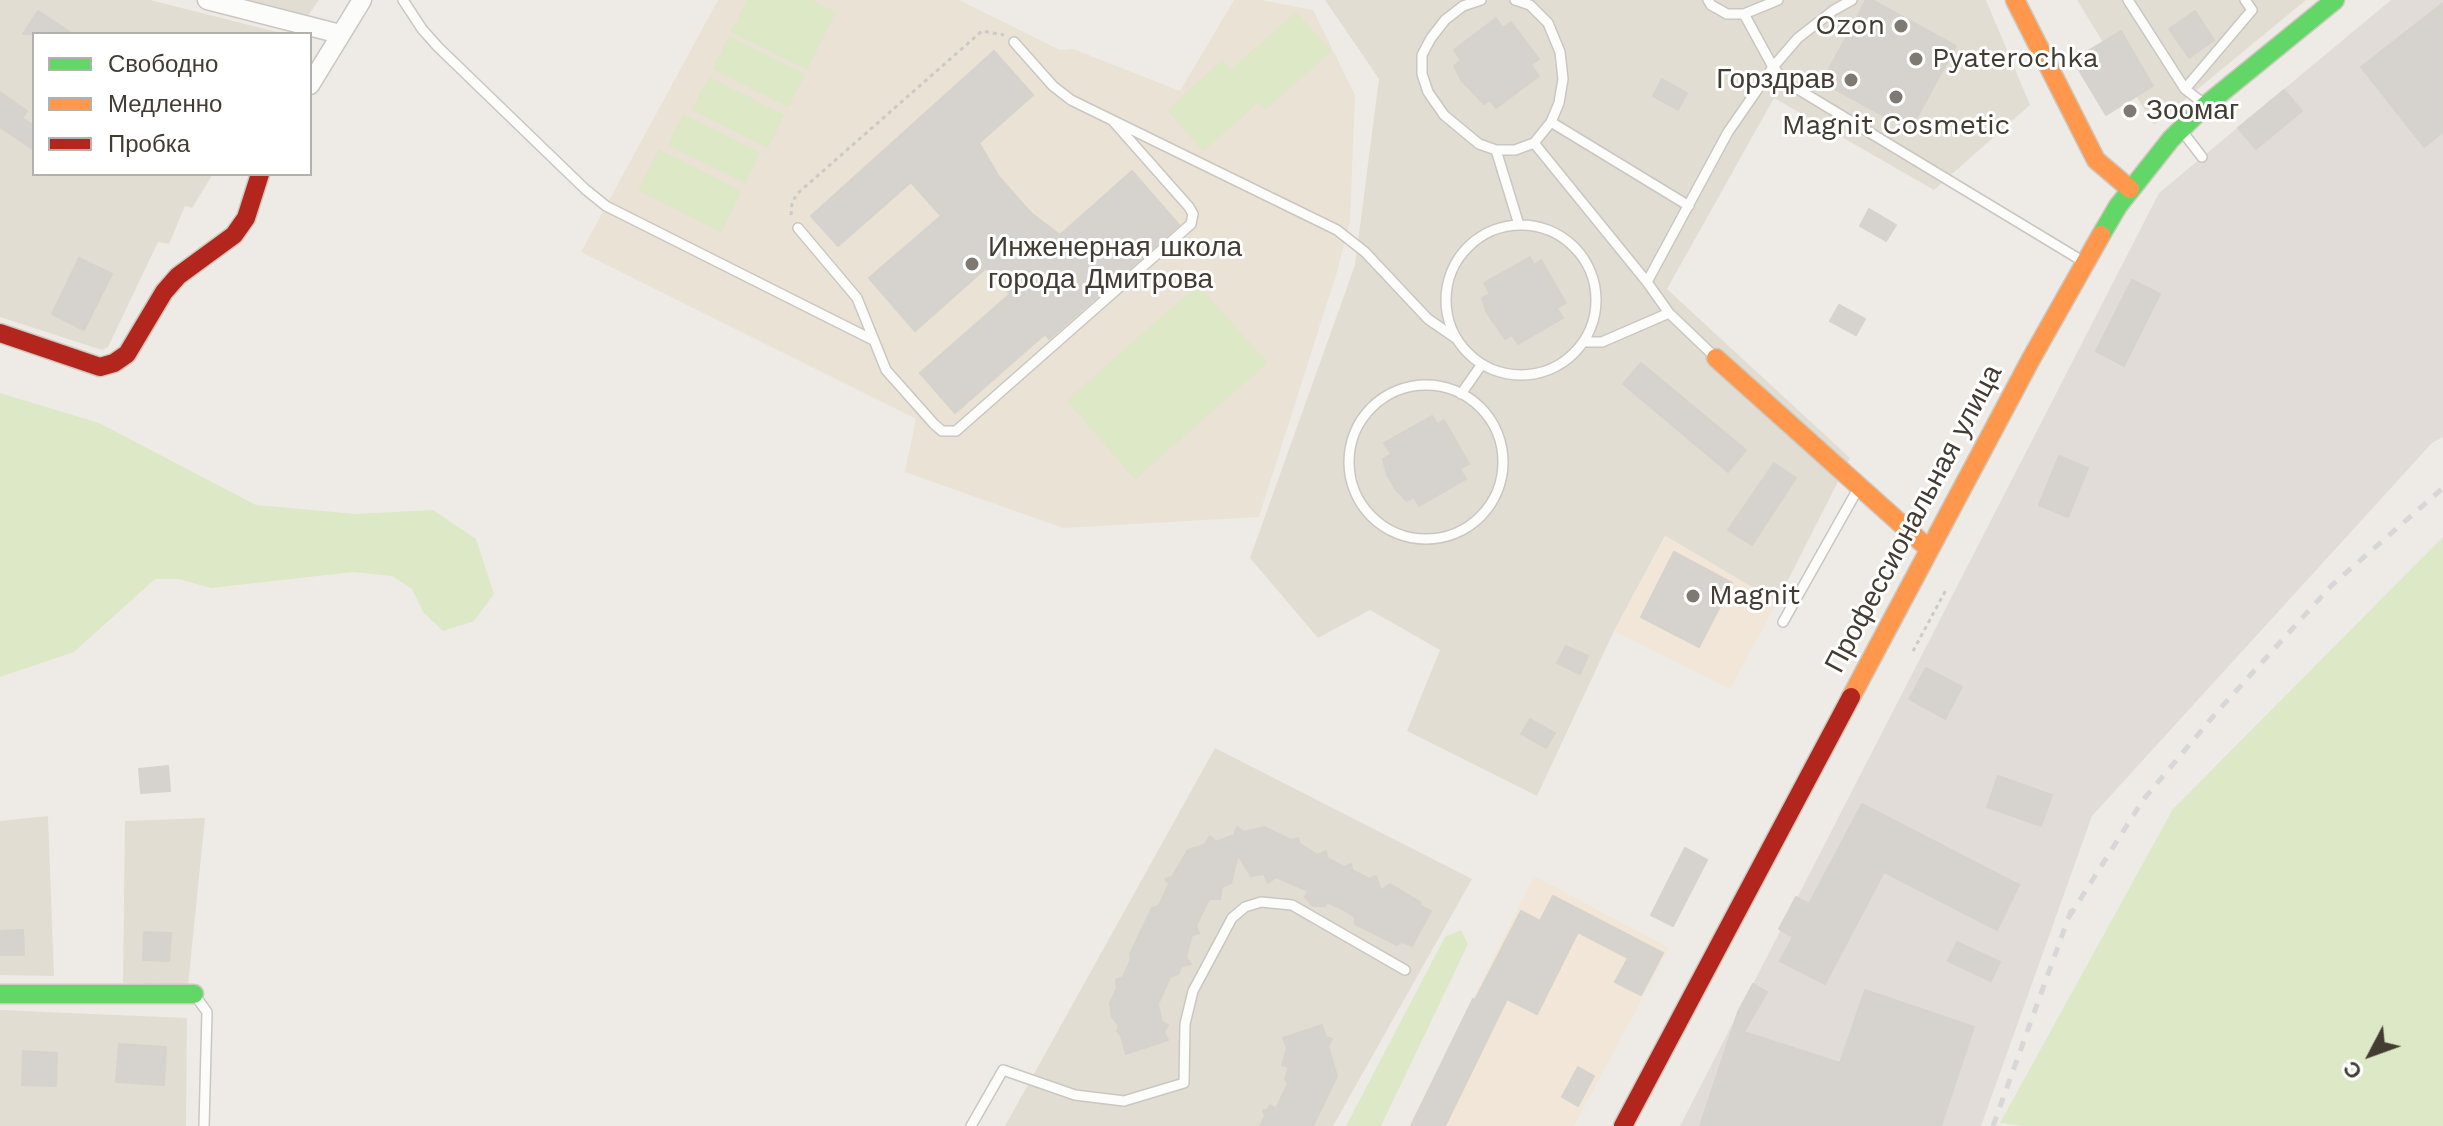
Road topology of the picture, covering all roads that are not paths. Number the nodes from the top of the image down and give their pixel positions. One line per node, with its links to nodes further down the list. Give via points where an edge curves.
1 (207, 0): 14 (street)
2 (362, 0): 14 (street)
3 (403, 0): 36 (lane, via 438,47 597,200)
4 (1515, 0): 21 (lane, via 1530,5 1548,23 1560,52 1563,79)
5 (1708, 0): 13 (lane, via 1727,14)
6 (1778, 0): 13 (lane)
7 (1852, 0): 16 (lane, via 1798,38)
8 (2015, 0): 27 (main road, via 2096,160)
9 (2128, 0): 18 (lane)
10 (2245, 0): 18 (lane, via 2252,10)
11 (2335, 0): 19 (main road, Профессиональная улица)
12 (1478, 1): 24 (lane, via 1445,20 1431,38 1422,55 1422,74 1444,115 1479,144)
13 (1744, 14): 16 (lane)
14 (340, 34): 17 (street)
15 (1014, 42): 20 (lane, via 1061,93)
16 (1773, 67): 28 (lane, via 1728,132); 31 (lane, via 1786,82)
17 (312, 82)
18 (2185, 89): 19 (lane)
19 (2206, 105): 22 (main road, Профессиональная улица)
20 (1113, 121): 35 (lane, via 1337,230 1435,325); 36 (lane, via 1189,207 1192,219 1187,228 956,431 942,431 934,424 886,370)
21 (1551, 122): 23 (lane); 28 (lane)
22 (2181, 130): 25 (lane); 27 (main road, Профессиональная улица)
23 (1534, 143): 24 (lane); 32 (lane)
24 (1496, 150): 29 (lane)
25 (2202, 157)
26 (259, 176): 34 (main road, via 246,218 234,235 178,276 127,354 114,363 100,367)
27 (2130, 189): 31 (main road, Профессиональная улица)
28 (1689, 206): 32 (lane)
29 (1519, 225): 35 (lane, via 1479,237 1457,260 1447,285 1446,310); 37 (lane, via 1555,232 1581,254 1596,286 1595,315)
30 (798, 228): 36 (lane, via 857,298)
31 (2084, 262): 42 (main road, Профессиональная улица)
32 (1647, 282): 33 (lane)
33 (1669, 313): 37 (lane, via 1602,342); 38 (lane)
34 (0, 333)
35 (1457, 339): 39 (lane)
36 (873, 340)
37 (1584, 342): 39 (lane, via 1566,361 1532,375)
38 (1716, 358): 41 (main road)
39 (1482, 364): 40 (lane)
40 (1461, 394): 40 (lane, via 1445,387 1412,386 1378,401 1353,435 1348,462 1352,487 1365,511 1401,536 1439,539 1472,525 1493,503 1504,467 1499,435 1485,412)
41 (1859, 487): 42 (main road); 43 (lane)
42 (1929, 549): 49 (main road, Профессиональная улица)
43 (1783, 622)
44 (1405, 970): 48 (lane, via 1292,905 1261,902 1245,907 1232,918 1193,991 1185,1024 1184,1083 1124,1101 1075,1095 1003,1070)
45 (0, 994): 46 (main road)
46 (194, 994): 47 (lane, via 207,1012)
47 (204, 1126)
48 (971, 1126)
49 (1623, 1126)

